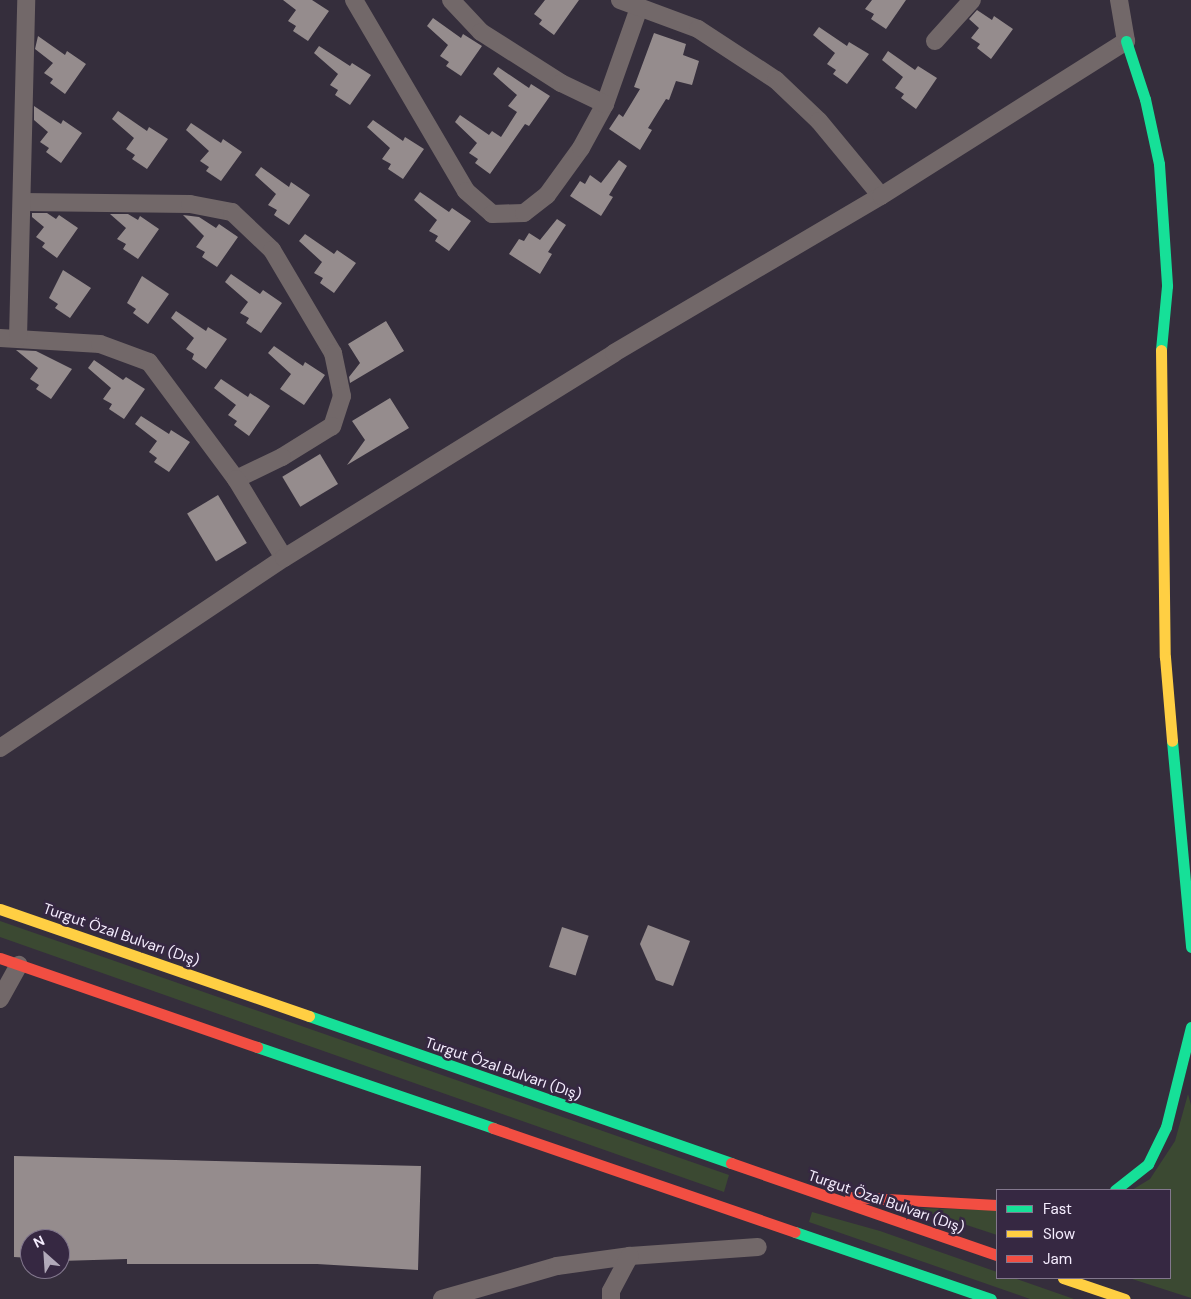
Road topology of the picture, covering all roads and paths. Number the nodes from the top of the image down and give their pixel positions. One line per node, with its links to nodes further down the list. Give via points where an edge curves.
1 (26, 0): 12 (street)
2 (354, 0): 10 (street, via 466,191 492,214 524,213 547,194 581,148)
3 (451, 0): 10 (street, via 481,32 561,83)
4 (620, 0): 7 (street)
5 (972, 0): 8 (street)
6 (1119, 0): 9 (street)
7 (639, 8): 10 (street); 11 (street, via 698,29 776,80 819,121)
8 (935, 41)
9 (1126, 42): 11 (street); 19 (main road, via 1145,99 1159,164 1167,286 1159,367 1165,657)
10 (605, 104)
11 (881, 196): 16 (street, via 614,353)
12 (22, 202): 14 (street); 15 (street, via 190,204 206,207 232,212 272,250 333,353 342,396 332,426 282,457)
13 (0, 338): 14 (street)
14 (18, 338): 15 (street, via 100,344 149,362)
15 (236, 479): 16 (street)
16 (284, 558): 17 (street)
17 (0, 748)
18 (0, 909): 25 (main road, Turgut Özal Bulvarı (Dış))
19 (1191, 947)
20 (0, 958): 21 (main road)
21 (19, 965): 22 (street); 33 (main road)
22 (0, 999)
23 (1191, 1027): 24 (main road, via 1166,1127 1148,1164)
24 (1116, 1189)
25 (822, 1196): 26 (main road); 29 (main road, Turgut Özal Bulvarı (Dış))
26 (996, 1205)
27 (758, 1247): 28 (street)
28 (630, 1256): 31 (street, via 557,1266); 32 (street, via 611,1291)
29 (996, 1256)
30 (1066, 1279): 34 (main road)
31 (442, 1299)
32 (611, 1299)
33 (991, 1299)
34 (1125, 1299)

